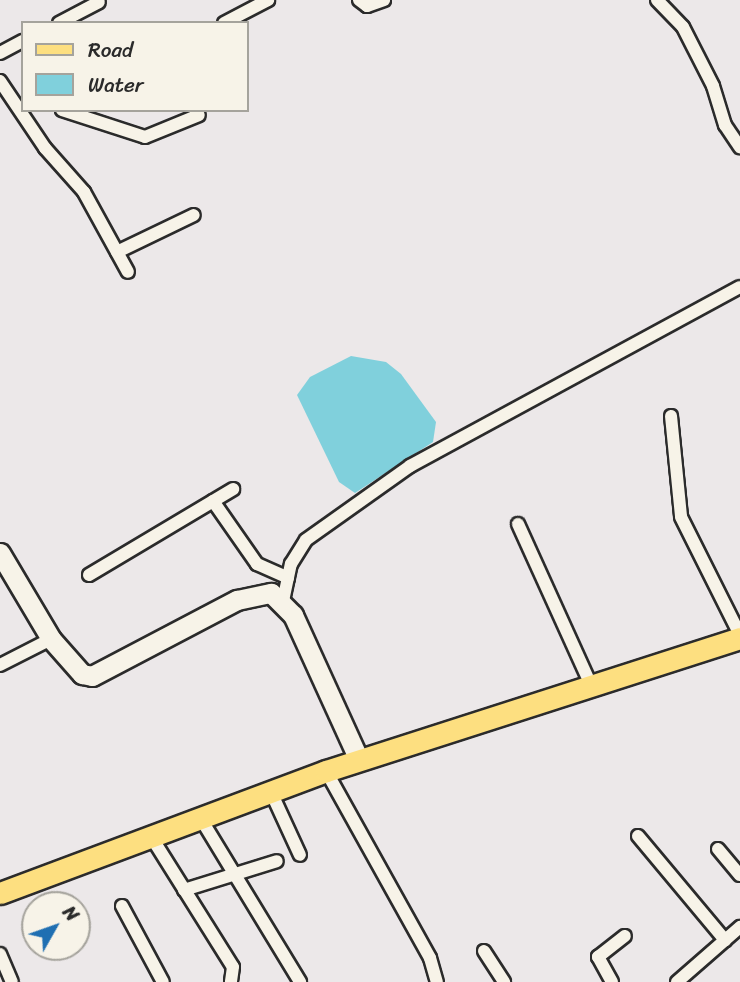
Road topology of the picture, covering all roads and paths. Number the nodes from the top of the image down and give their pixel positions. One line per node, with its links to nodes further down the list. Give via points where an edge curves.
1 (268, 0): 7 (street)
2 (359, 0): 3 (street, via 367,6)
3 (384, 0)
4 (657, 0): 15 (street, via 683,27 713,86 725,125)
5 (99, 2): 6 (street)
6 (63, 21)
7 (228, 21)
8 (21, 42): 9 (street)
9 (0, 53)
10 (0, 81): 11 (street)
11 (17, 100)
12 (24, 112): 17 (street, via 45,148 84,192)
13 (83, 112): 14 (street, via 145,137)
14 (199, 115)
15 (740, 147)
16 (194, 215): 17 (street)
17 (117, 252): 18 (street)
18 (128, 272)
19 (740, 287): 26 (street, via 410,466 306,540)
20 (671, 416): 28 (street, via 681,517)
21 (233, 489): 22 (street)
22 (213, 501): 25 (street); 26 (street, via 257,564)
23 (518, 524): 31 (street)
24 (2, 559): 29 (main road)
25 (89, 575)
26 (289, 578): 27 (street)
27 (284, 601): 29 (main road, via 271,593 237,600 92,676 82,674); 32 (main road)
28 (740, 636): 31 (main road)
29 (51, 639): 30 (street)
30 (0, 665)
31 (591, 685): 32 (main road)
32 (359, 760): 33 (main road)
33 (326, 771): 34 (main road); 51 (street)
34 (271, 792): 35 (main road); 39 (street)
35 (201, 819): 37 (main road); 41 (street)
36 (638, 836): 48 (street)
37 (152, 838): 43 (street); 44 (main road)
38 (718, 849): 42 (street)
39 (300, 855)
40 (277, 861): 41 (street)
41 (235, 874): 43 (street); 55 (street)
42 (740, 875)
43 (184, 890): 54 (street, via 233,967)
44 (0, 893)
45 (122, 906): 53 (street)
46 (740, 927): 48 (street)
47 (625, 936): 57 (street, via 598,957)
48 (725, 940): 58 (street)
49 (484, 951): 56 (street)
50 (0, 954): 52 (street)
51 (436, 981)
52 (12, 982)
53 (163, 982)
54 (231, 982)
55 (300, 982)
56 (504, 982)
57 (612, 982)
58 (677, 982)

